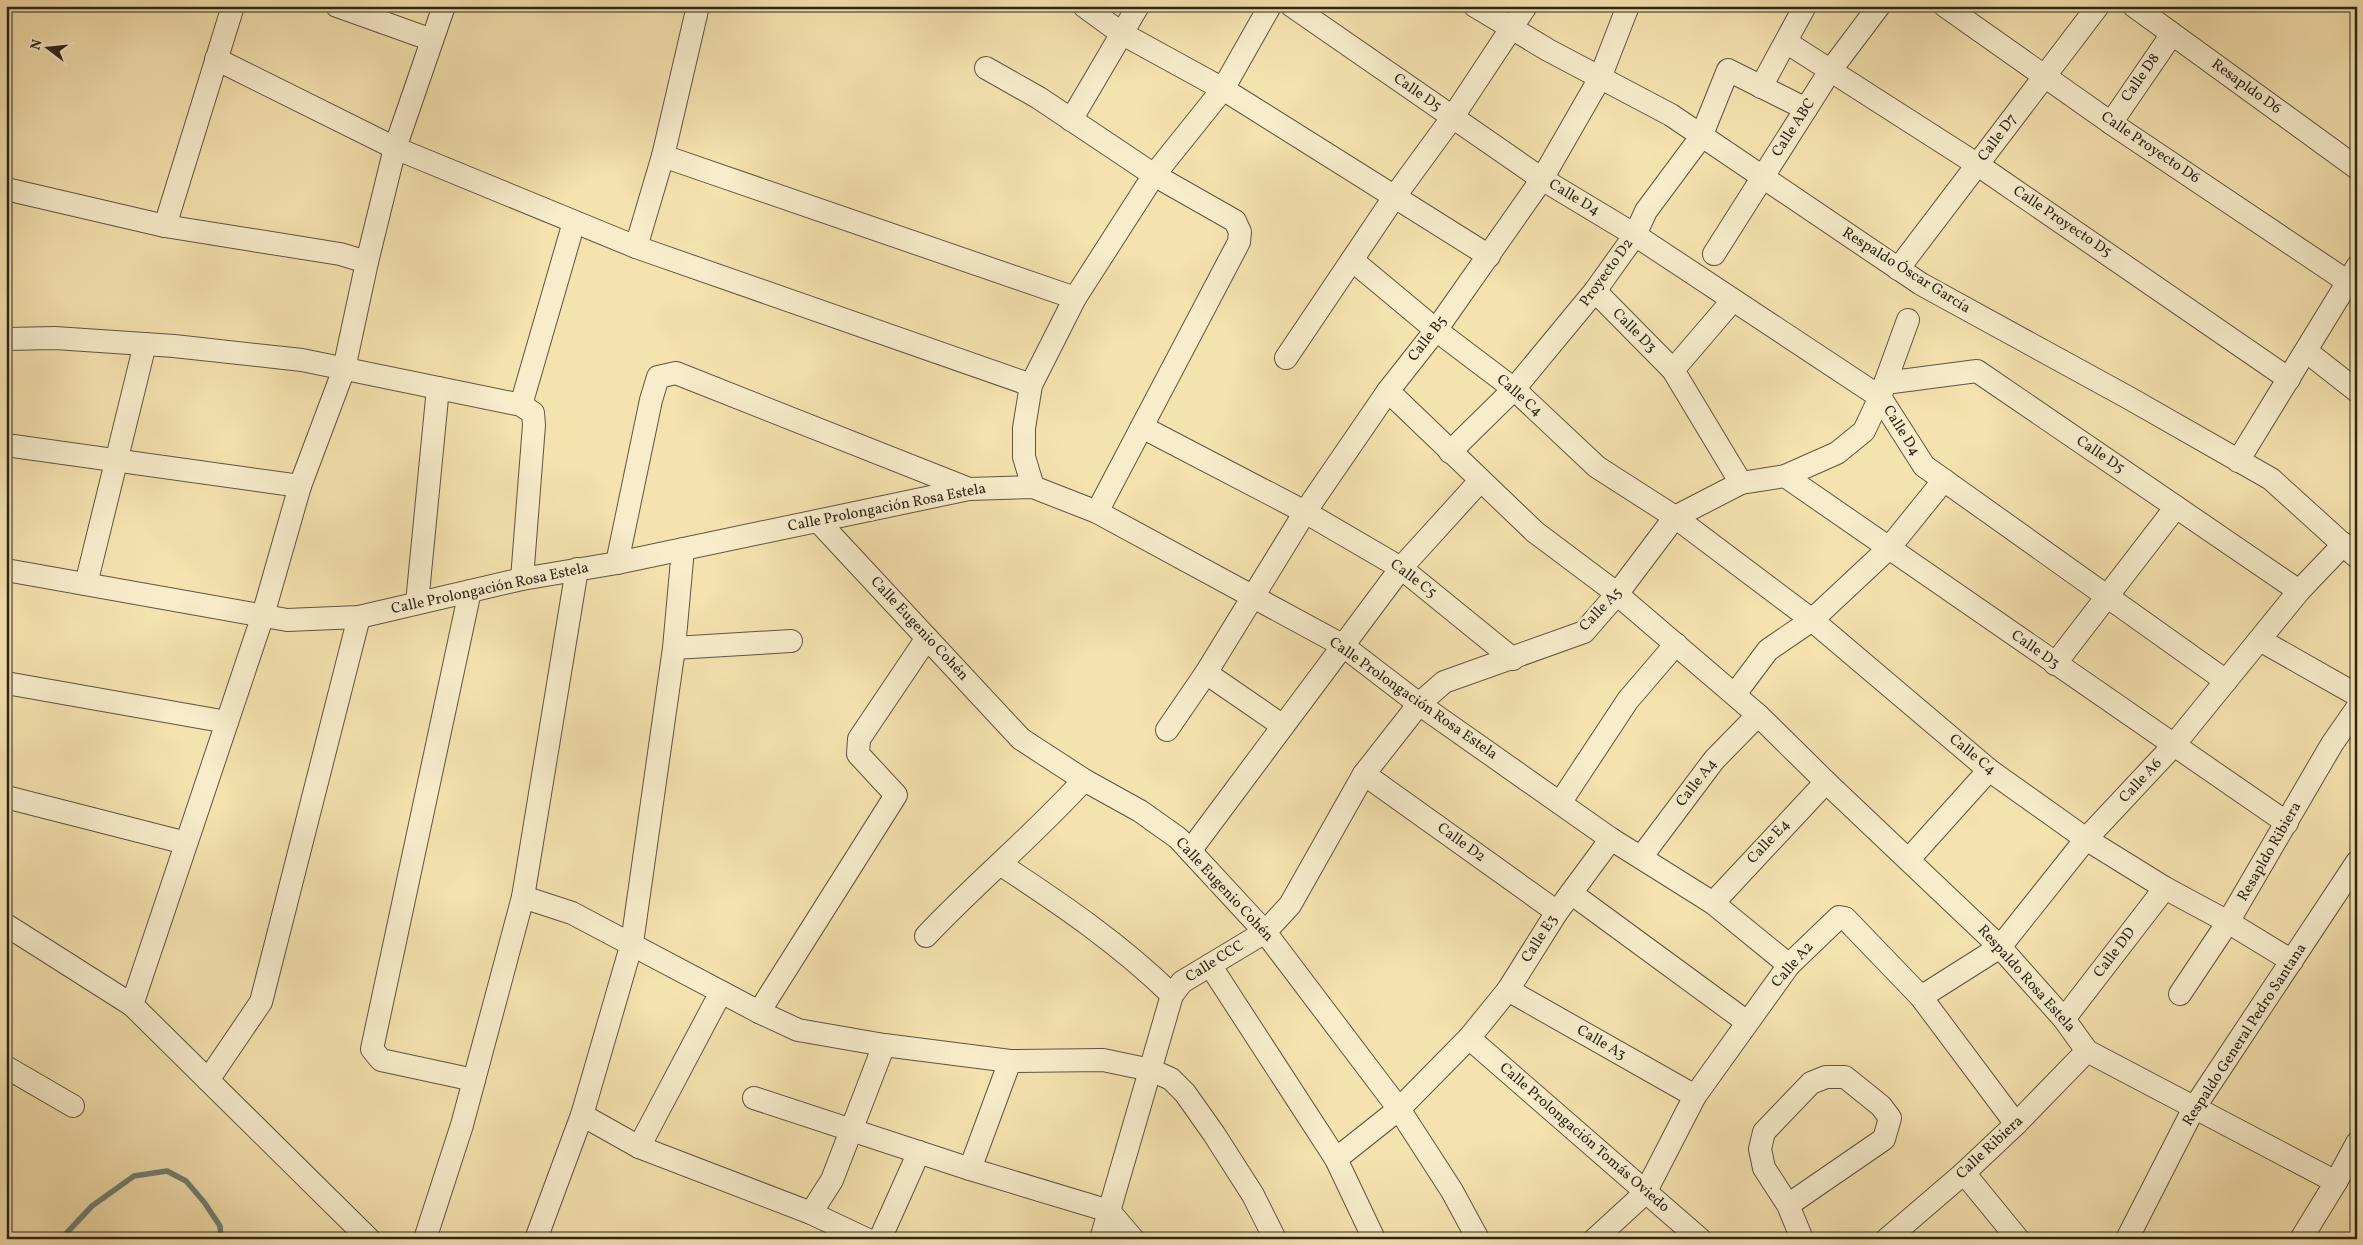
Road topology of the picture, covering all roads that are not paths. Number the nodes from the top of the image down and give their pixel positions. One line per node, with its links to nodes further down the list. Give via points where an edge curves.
1 (233, 6): 22 (street)
2 (337, 6): 20 (street)
3 (444, 6): 20 (street)
4 (698, 6): 35 (street)
5 (1084, 6): 18 (street)
6 (1138, 6): 18 (street)
7 (1270, 6): 28 (street)
8 (1292, 6): 30 (street, Calle D5)
9 (1475, 6): 17 (street, Respaldo Óscar García)
10 (1526, 6): 17 (street)
11 (1628, 6): 26 (street)
12 (1805, 6): 21 (street)
13 (1880, 6): 24 (street, Calle ABC)
14 (1945, 6): 25 (street, Calle Proyecto D6)
15 (2098, 6): 25 (street, Calle D7)
16 (2134, 6): 19 (street, Resapldo D6)
17 (1511, 28): 26 (street, Respaldo Óscar García); 30 (street)
18 (1121, 34): 28 (street); 31 (street)
19 (2172, 34): 32 (street, Calle D8); 37 (street, Resapldo D6)
20 (432, 40): 34 (street)
21 (1786, 42): 24 (street, Calle Proyecto D5); 27 (street)
22 (216, 59): 34 (street); 44 (street)
23 (986, 68): 31 (street)
24 (1830, 71): 29 (street, Calle ABC); 36 (street, Calle Proyecto D5)
25 (2045, 76): 32 (street, Calle Proyecto D6); 36 (street, Calle D7)
26 (1600, 78): 33 (street, Respaldo Óscar García); 40 (street, Calle B5)
27 (1761, 87): 29 (street); 33 (street, Proyecto D2, via 1728,70)
28 (1223, 89): 38 (street); 42 (street)
29 (1806, 110): 39 (street, Calle ABC)
30 (1452, 118): 40 (street, Calle D5); 42 (street)
31 (1071, 120): 38 (street)
32 (2111, 123): 52 (street, Calle Proyecto D6)
33 (1702, 137): 39 (street, Respaldo Óscar García); 45 (street, Proyecto D2, via 1646,211)
34 (395, 148): 43 (street); 50 (street)
35 (663, 156): 46 (street); 54 (street)
36 (1978, 165): 51 (street, Calle D7); 64 (street, Calle Proyecto D5)
37 (2357, 168)
38 (1154, 175): 54 (street); 72 (street, via 1235,222 1240,232 1239,242)
39 (1762, 178): 47 (street, Calle ABC); 51 (street, Respaldo Óscar García)
40 (1542, 179): 45 (street, Calle D4); 48 (street, Calle B5)
41 (6, 189): 44 (street)
42 (1394, 196): 48 (street); 49 (street)
43 (574, 222): 46 (street); 71 (street)
44 (165, 226): 50 (street, via 340,254)
45 (1635, 235): 53 (street, Proyecto D2); 55 (street, Calle D4)
46 (636, 247): 65 (street)
47 (1714, 254)
48 (1489, 256): 57 (street, Calle B5)
49 (1352, 260): 57 (street, Calle C4); 61 (street)
50 (367, 262): 62 (street)
51 (1898, 269): 76 (street, Respaldo Óscar García)
52 (2354, 278): 60 (street)
53 (1595, 292): 63 (street, Calle D3); 67 (street, Proyecto D2)
54 (1075, 298): 65 (street)
55 (1733, 300): 63 (street); 68 (street, Calle D4)
56 (1908, 320): 68 (street, Calle A5)
57 (1436, 330): 67 (street, Calle C4); 69 (street, Calle B5)
58 (6, 339): 59 (street, via 55,338)
59 (145, 344): 62 (street, via 302,360); 75 (street)
60 (2306, 351): 64 (street); 70 (street)
61 (1286, 358)
62 (344, 369): 66 (street); 81 (street)
63 (1673, 370): 80 (street, Calle D3)
64 (2289, 379): 76 (street)
65 (1031, 385): 82 (street, via 1024,428 1024,457)
66 (438, 388): 71 (street); 103 (street)
67 (1514, 389): 74 (street, Proyecto D2); 87 (street, Calle C4, via 1597,467)
68 (1883, 390): 77 (street, Calle A5, via 1864,431 1837,453); 78 (street, Calle D4, via 1924,466); 84 (street, Calle D5, via 1976,371)
69 (1388, 391): 74 (street, Respaldo Rosa Estela); 86 (street, Calle B5)
70 (2357, 391)
71 (521, 405): 96 (street, via 533,413 534,425)
72 (1142, 427): 85 (street); 86 (street, Calle C5)
73 (6, 445): 75 (street)
74 (1450, 452): 79 (street, Respaldo Rosa Estela)
75 (118, 461): 81 (street); 97 (street)
76 (2238, 461): 91 (street, Respaldo Óscar García, via 2271,480)
77 (1784, 476): 80 (street, Calle A5); 89 (street, Calle D3)
78 (1944, 480): 89 (street); 101 (street, Calle D4)
79 (1480, 481): 93 (street); 100 (street, Respaldo Rosa Estela, via 1535,532)
80 (1741, 483): 87 (street, Calle A5)
81 (300, 486): 104 (street)
82 (1033, 487): 83 (street, Calle Prolongación Rosa Estela); 85 (street, Calle Prolongación Rosa Estela)
83 (969, 489): 88 (street, Calle Prolongación Rosa Estela); 92 (street, via 676,373 658,377)
84 (2176, 507): 99 (street, Calle D5); 101 (street)
85 (1097, 512): 102 (street, Calle Prolongación Rosa Estela)
86 (1305, 512): 93 (street, Calle C5); 102 (street, Calle B5)
87 (1675, 517): 100 (street, Calle A5); 106 (street, Calle C4)
88 (818, 520): 90 (street, Calle Prolongación Rosa Estela); 107 (street, Calle Eugenio Cohén)
89 (1889, 548): 106 (street); 114 (street, Calle D3)
90 (684, 549): 92 (street, Calle Prolongación Rosa Estela); 112 (street)
91 (2350, 551): 99 (street, Calle A6)
92 (617, 562): 94 (street, Calle Prolongación Rosa Estela)
93 (1401, 568): 111 (street); 113 (street, Calle C5)
94 (578, 569): 96 (street, Calle Prolongación Rosa Estela); 144 (street)
95 (6, 570): 97 (street, Calle Prolongación Rosa Estela)
96 (522, 579): 98 (street, Calle Prolongación Rosa Estela)
97 (86, 584): 104 (street, Calle Prolongación Rosa Estela)
98 (470, 591): 103 (street, Calle Prolongación Rosa Estela); 172 (street, via 372,1049 381,1060)
99 (2300, 591): 108 (street, Calle A6)
100 (1617, 594): 110 (street, Respaldo Rosa Estela); 113 (street, Calle A5, via 1584,632)
101 (2107, 597): 114 (street); 116 (street, Calle D4)
102 (1252, 598): 111 (street, Calle Prolongación Rosa Estela); 115 (street, Calle B5)
103 (417, 603): 105 (street, Calle Prolongación Rosa Estela)
104 (263, 615): 105 (street, Calle Prolongación Rosa Estela, via 288,620); 123 (street)
105 (359, 617): 171 (street, via 261,1002)
106 (1812, 620): 118 (street, via 1768,650); 127 (street, Calle C4)
107 (927, 638): 129 (street, Calle Eugenio Cohén, via 1021,740); 162 (street, via 859,739 858,754 896,795)
108 (2260, 640): 116 (street, Calle A6); 119 (street)
109 (791, 641): 112 (street)
110 (1676, 644): 118 (street, Respaldo Rosa Estela); 132 (street, via 1628,700)
111 (1342, 645): 120 (street, Calle Prolongación Rosa Estela); 124 (street)
112 (674, 648): 151 (street)
113 (1513, 659): 120 (street, Calle A5, via 1444,682)
114 (2055, 664): 126 (street, Calle D3)
115 (1206, 673): 124 (street); 125 (street, Calle B5)
116 (2226, 681): 126 (street, Calle A6)
117 (6, 683): 123 (street)
118 (1735, 694): 122 (street, Respaldo Rosa Estela)
119 (2357, 695)
120 (1419, 704): 128 (street, Calle A5); 132 (street, Calle Prolongación Rosa Estela)
121 (2357, 708): 133 (street, Resapldo Ribiera)
122 (1758, 715): 130 (street, Respaldo Rosa Estela); 138 (street, Calle A4, via 1714,760)
123 (227, 722): 136 (street)
124 (1283, 726): 137 (street)
125 (1167, 730)
126 (2173, 746): 133 (street, Calle D3); 135 (street, Calle A6)
127 (1988, 770): 135 (street, Calle C4); 139 (street)
128 (1364, 774): 146 (street, Calle D2); 149 (street, Calle CCC, via 1290,905)
129 (1084, 780): 137 (street, Calle Eugenio Cohén, via 1140,811 1178,838); 141 (street)
130 (1826, 782): 139 (street, Respaldo Rosa Estela); 145 (street, Calle E4)
131 (6, 797): 136 (street)
132 (1560, 803): 134 (street, Calle Prolongación Rosa Estela)
133 (2286, 823): 147 (street, Resapldo Ribiera)
134 (1611, 839): 138 (street, Calle Prolongación Rosa Estela); 143 (street, Calle E3)
135 (2086, 839): 142 (street, Calle C4); 152 (street, Calle A6)
136 (186, 843): 161 (street)
137 (1190, 851): 149 (street, Calle Eugenio Cohén)
138 (1642, 856): 145 (street, Calle Prolongación Rosa Estela)
139 (1909, 859): 152 (street, Respaldo Rosa Estela)
140 (2357, 862): 153 (street, Respaldo General Pedro Santana)
141 (1000, 864): 150 (street); 159 (street, via 1079,917 1145,969)
142 (2165, 888): 147 (street, Calle C4); 163 (street, Calle DD)
143 (1571, 893): 146 (street, Calle E3); 164 (street)
144 (523, 897): 151 (street, via 572,913); 172 (street)
145 (1713, 902): 155 (street, Calle Prolongación Rosa Estela)
146 (1557, 912): 156 (street, Calle E3)
147 (2228, 922): 153 (street, Calle C4); 158 (street, Resapldo Ribiera)
148 (6, 925): 161 (street)
149 (1265, 932): 154 (street, Calle CCC); 177 (street, Calle Eugenio Cohén)
150 (926, 936)
151 (632, 943): 157 (street); 178 (street)
152 (2000, 946): 160 (street, Calle A6); 163 (street, Respaldo Rosa Estela)
153 (2292, 961): 176 (street, Respaldo General Pedro Santana)
154 (1210, 965): 159 (street, Calle CCC, via 1182,982); 184 (street)
155 (1789, 966): 160 (street, Calle A2, via 1842,916); 164 (street, Calle A2)
156 (1508, 990): 165 (street, Calle E3); 173 (street, Calle A3)
157 (721, 992): 162 (street); 182 (street)
158 (2180, 994)
159 (1172, 995): 170 (street, Calle CCC)
160 (1921, 997): 179 (street, Calle A2)
161 (132, 1005): 171 (street)
162 (759, 1012): 166 (street, via 798,1030)
163 (2064, 1019): 167 (street, Respaldo Rosa Estela)
164 (1748, 1022): 173 (street, Calle A2)
165 (1468, 1038): 177 (street, Calle E3); 188 (street, Calle Prolongación Tomás Oviedo)
166 (884, 1045): 168 (street); 180 (street)
167 (2087, 1051): 176 (street, Respaldo Rosa Estela); 179 (street, Calle Ribiera)
168 (1010, 1061): 170 (street, via 1104,1060); 185 (street)
169 (6, 1067): 175 (street)
170 (1150, 1070): 190 (street, Calle CCC); 199 (street, via 1171,1079 1185,1093 1253,1195)
171 (208, 1080): 192 (street)
172 (474, 1080): 193 (street)
173 (1695, 1096): 188 (street, Calle A2)
174 (754, 1098): 180 (street)
175 (73, 1106)
176 (2194, 1108): 187 (street, Respaldo Rosa Estela); 207 (street, Respaldo General Pedro Santana)
177 (1399, 1110): 184 (street, Calle E3); 201 (street, Calle Eugenio Cohén, via 1452,1191)
178 (582, 1115): 182 (street); 194 (street)
179 (2016, 1124): 186 (street, Calle Ribiera)
180 (851, 1130): 183 (street); 191 (street, via 832,1180)
181 (2357, 1144): 187 (street)
182 (639, 1147): 191 (street)
183 (919, 1152): 185 (street); 196 (street)
184 (1336, 1159): 200 (street)
185 (970, 1169): 190 (street)
186 (1964, 1173): 205 (street, Calle Ribiera); 206 (street)
187 (2336, 1182): 208 (street)
188 (1645, 1193): 202 (street, Calle A2); 203 (street, Calle Prolongación Tomás Oviedo)
189 (1788, 1205): 189 (street, via 1764,1168 1760,1149 1764,1132 1811,1083 1826,1077 1845,1077 1881,1106 1890,1118 1884,1139); 204 (street)
190 (1109, 1211): 197 (street, Calle CCC); 198 (street)
191 (811, 1213): 195 (street)
192 (369, 1239)
193 (425, 1239)
194 (536, 1239)
195 (866, 1239)
196 (880, 1239)
197 (1100, 1239)
198 (1133, 1239)
199 (1275, 1239)
200 (1374, 1239)
201 (1478, 1239)
202 (1595, 1239)
203 (1700, 1239)
204 (1802, 1239)
205 (1886, 1239)
206 (2018, 1239)
207 (2127, 1239)
208 (2301, 1239)

